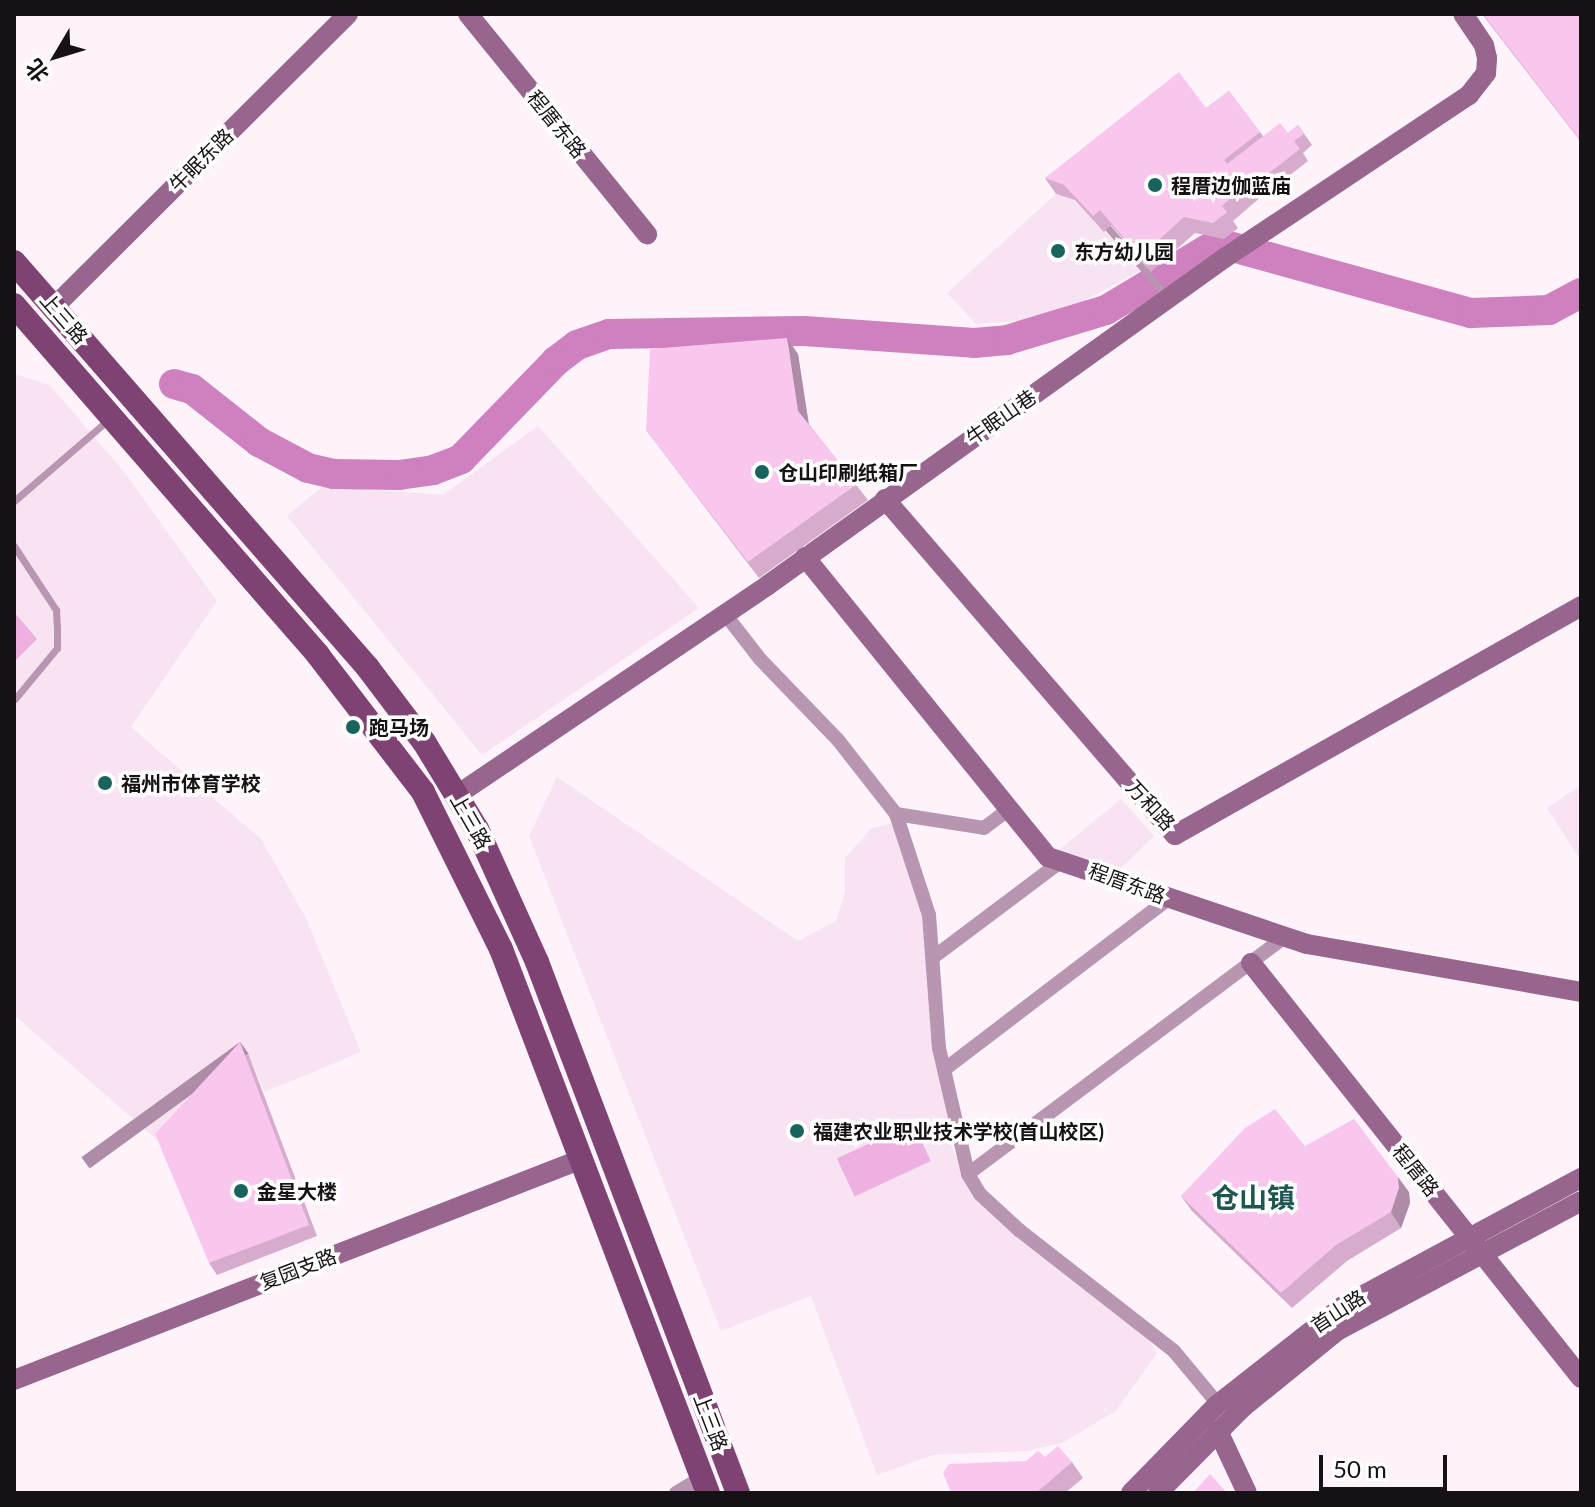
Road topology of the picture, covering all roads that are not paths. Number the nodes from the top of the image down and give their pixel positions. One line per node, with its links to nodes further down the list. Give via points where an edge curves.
1 (348, 14): 9 (street, 牛眠东路)
2 (468, 14): 5 (street, 程厝东路)
3 (1463, 14): 7 (street, 牛眠山巷, via 1484,45 1486,73 1480,85)
4 (1108, 228): 7 (lane)
5 (647, 234)
6 (14, 262): 9 (main road, 上三路)
7 (1166, 295): 11 (street, 牛眠山巷)
8 (14, 305): 10 (main road, 上三路)
9 (54, 307): 18 (main road, 上三路, via 368,668)
10 (112, 416): 12 (lane); 28 (main road, 上三路, via 405,764 487,914)
11 (885, 499): 14 (street, 牛眠山巷); 15 (street, 万和路, via 1175,835)
12 (14, 501)
13 (14, 546): 17 (lane, via 56,610 57,648)
14 (805, 557): 16 (street, 牛眠山巷); 19 (street, 程厝东路)
15 (1581, 606)
16 (725, 614): 18 (street, 牛眠山巷); 20 (street, via 838,740)
17 (14, 700)
18 (457, 795): 39 (main road, 上三路, via 494,862 537,962)
19 (1009, 809): 20 (street, via 984,828); 21 (street, 程厝东路, via 1048,857)
20 (896, 814): 24 (street, via 927,906)
21 (1063, 860): 22 (street, 程厝东路); 24 (street)
22 (1168, 899): 23 (street, 程厝东路); 27 (street)
23 (1284, 938): 25 (street); 26 (street, 程厝东路)
24 (935, 956): 27 (street)
25 (1251, 963): 29 (street); 32 (street, 程厝路)
26 (1581, 992)
27 (945, 1069): 29 (street)
28 (582, 1159): 34 (street, 复园支路); 37 (main road, 上三路)
29 (968, 1174): 35 (street, via 980,1194 1019,1230 1174,1351)
30 (1581, 1178): 32 (street, 首山路)
31 (1581, 1201): 32 (street, 首山路)
32 (1476, 1244): 33 (street, 程厝路); 35 (street, 首山路, via 1343,1306); 36 (street, 首山路, via 1337,1331)
33 (1581, 1378)
34 (14, 1380)
35 (1218, 1404): 40 (street, 首山路)
36 (1218, 1431): 41 (street, 首山路); 42 (street)
37 (705, 1485): 38 (street)
38 (676, 1493)
39 (738, 1493)
40 (1131, 1493)
41 (1158, 1493)
42 (1247, 1493)

